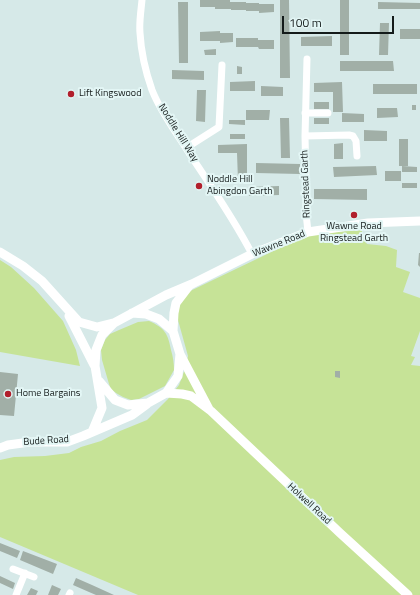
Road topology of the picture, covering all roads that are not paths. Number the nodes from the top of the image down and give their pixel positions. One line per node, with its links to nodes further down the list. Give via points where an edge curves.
1 (142, 0): 7 (street, Noddle Hill Way, via 140,34 144,62 152,89)
2 (307, 59): 4 (street, Ringstead Garth)
3 (222, 65): 7 (street, via 219,127)
4 (305, 113): 5 (street); 6 (street, Ringstead Garth)
5 (328, 113)
6 (304, 136): 8 (street, Ringstead Garth, via 353,136); 10 (street, Ringstead Garth)
7 (186, 148): 12 (street, Noddle Hill Way)
8 (357, 156)
9 (420, 221): 10 (street, Wawne Road, via 361,224)
10 (308, 232): 12 (street, Wawne Road)
11 (0, 252): 14 (street, via 42,281)
12 (252, 254): 13 (street, Wawne Road)
13 (192, 284): 15 (street, Wawne Road); 17 (street, Wawne Road, via 176,303)
14 (63, 305): 16 (street, via 80,322 97,327); 19 (street)
15 (132, 313): 16 (street); 17 (street, via 160,319)
16 (114, 323): 19 (street, via 102,335 96,350)
17 (173, 331): 18 (street)
18 (180, 354): 21 (street, via 178,376); 23 (street, Holwell Road)
19 (95, 366): 20 (street)
20 (98, 380): 22 (street, via 115,400 128,405); 24 (street, via 102,408)
21 (166, 393): 22 (street); 23 (street, Holwell Road, via 191,396)
22 (148, 403): 24 (street, Bude Road, via 132,415)
23 (211, 411): 30 (street, Holwell Road)
24 (92, 432): 25 (street, Bude Road, via 67,442 30,442)
25 (0, 448)
26 (13, 569): 27 (street)
27 (25, 573): 28 (street); 29 (street)
28 (34, 577)
29 (16, 595)
30 (408, 595)

